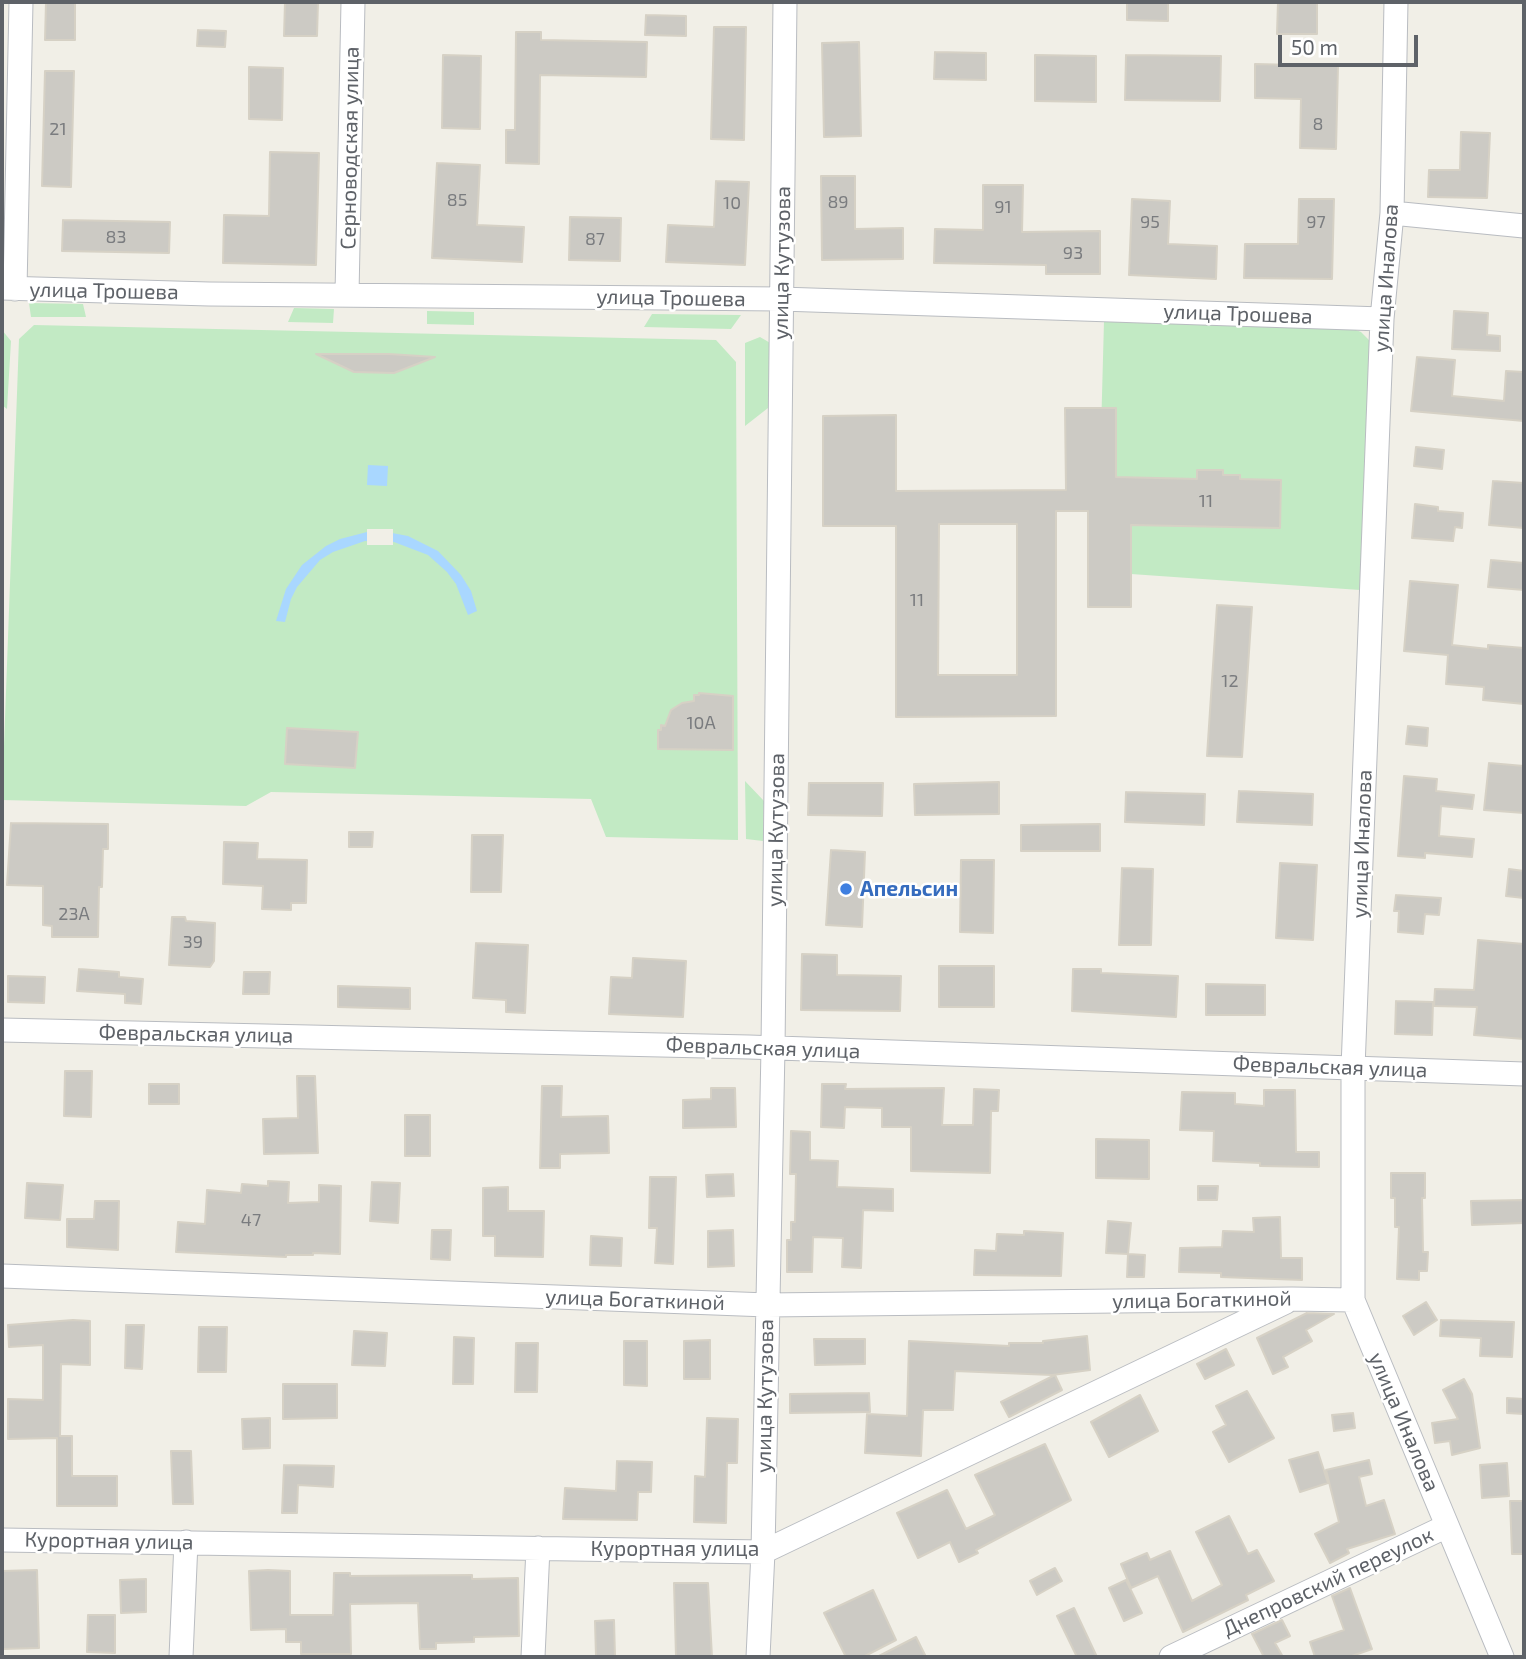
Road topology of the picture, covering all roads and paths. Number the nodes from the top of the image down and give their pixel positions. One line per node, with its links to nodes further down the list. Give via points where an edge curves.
1 (21, 2): 7 (street)
2 (353, 2): 8 (street, Серноводская улица)
3 (785, 2): 9 (street, улица Кутузова)
4 (1396, 2): 5 (street, улица Иналова)
5 (1392, 213): 6 (street); 10 (street, улица Иналова)
6 (1524, 226)
7 (8, 288): 8 (street, улица Трошева)
8 (347, 294): 9 (street, улица Трошева)
9 (781, 299): 10 (street, улица Трошева); 12 (street, улица Кутузова)
10 (1382, 319): 13 (street, улица Иналова)
11 (2, 1030): 12 (street, Февральская улица)
12 (773, 1048): 13 (street, Февральская улица); 18 (street, улица Кутузова)
13 (1353, 1068): 14 (street, Февральская улица); 17 (street, улица Иналова)
14 (1524, 1074)
15 (2, 1276): 18 (street, улица Богаткиной)
16 (1292, 1298): 17 (street, улица Богаткиной); 18 (street, улица Богаткиной); 23 (street, Курортная улица)
17 (1353, 1300): 19 (street, улица Иналова)
18 (767, 1305): 23 (street, улица Кутузова)
19 (1447, 1526): 27 (street, Днепровский переулок); 28 (street, улица Иналова)
20 (2, 1540): 21 (street, Курортная улица)
21 (186, 1542): 22 (street, Курортная улица); 24 (street)
22 (538, 1548): 23 (street, Курортная улица); 25 (street)
23 (763, 1552): 26 (street, улица Кутузова)
24 (181, 1657)
25 (533, 1657)
26 (758, 1657)
27 (1171, 1657)
28 (1502, 1657)

